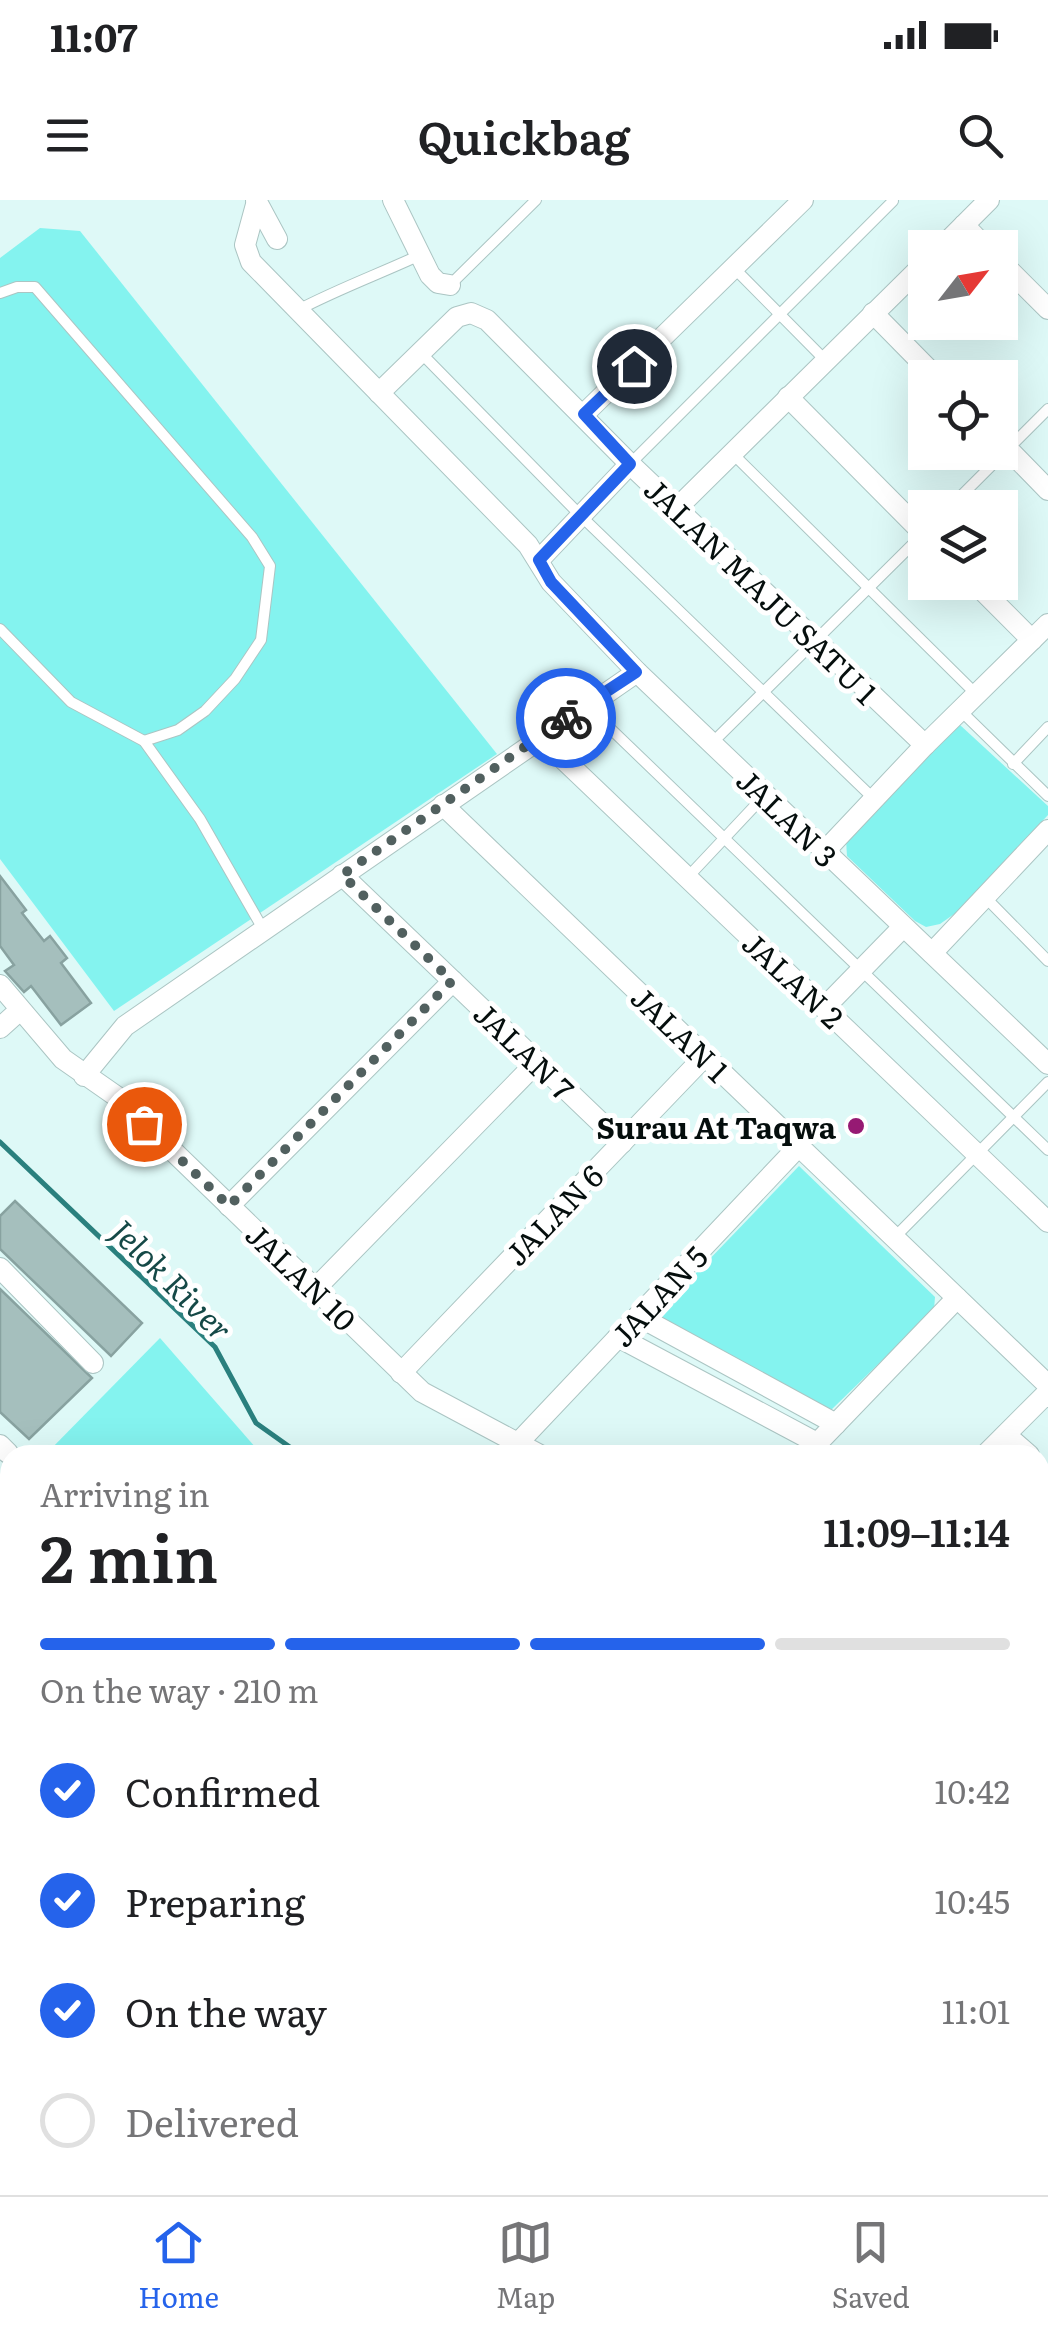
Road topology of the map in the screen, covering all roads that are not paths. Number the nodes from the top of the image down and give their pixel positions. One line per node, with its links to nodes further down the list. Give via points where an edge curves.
1 (393, 200): 11 (street)
2 (536, 200): 15 (lane)
3 (803, 200): 12 (street)
4 (989, 200): 7 (street)
5 (256, 201): 10 (street); 18 (street, JALAN 3, via 246,256)
6 (893, 201): 20 (lane)
7 (964, 225): 8 (street); 9 (street)
8 (959, 230)
9 (969, 230)
10 (277, 239)
11 (420, 255): 15 (street, via 430,275); 18 (lane)
12 (734, 268): 20 (lane); 27 (street)
13 (908, 279): 19 (street)
14 (1018, 279): 17 (street)
15 (450, 285)
16 (0, 293): 53 (lane, via 36,286 270,566 262,640 235,679 178,730)
17 (1048, 309)
18 (297, 311): 24 (street, JALAN 3)
19 (873, 313): 22 (street); 23 (street)
20 (779, 315): 22 (lane); 31 (lane)
21 (420, 352): 24 (street, JALAN MAJU SATU 1); 27 (street, JALAN MAJU SATU 1, via 471,313 487,320); 36 (lane)
22 (826, 360): 25 (street)
23 (919, 360)
24 (380, 393): 39 (street, JALAN 3)
25 (788, 396): 29 (street); 37 (street)
26 (1048, 408): 28 (lane)
27 (584, 414): 31 (street, JALAN MAJU SATU 1)
28 (1018, 433)
29 (731, 452): 35 (street); 40 (lane)
30 (1018, 459): 34 (street)
31 (630, 464): 35 (street, JALAN MAJU SATU 1); 36 (street)
32 (983, 470): 33 (lane)
33 (965, 490)
34 (1048, 490)
35 (677, 508): 45 (street, JALAN MAJU SATU 1)
36 (581, 516): 39 (street); 47 (lane)
37 (908, 516)
38 (908, 550): 40 (lane)
39 (539, 560): 46 (street, JALAN 3, via 551,582)
40 (868, 590): 45 (lane); 48 (lane)
41 (992, 600): 44 (street)
42 (1048, 624): 44 (street)
43 (0, 629): 53 (lane, via 71,702)
44 (1032, 640): 48 (street)
45 (815, 642): 47 (lane); 55 (street, JALAN MAJU SATU 1)
46 (636, 672): 49 (street); 54 (street, JALAN 3)
47 (762, 693): 54 (lane); 59 (lane)
48 (977, 694): 50 (street)
49 (586, 705): 52 (street); 61 (lane)
50 (960, 710): 55 (street); 56 (lane)
51 (1048, 727): 56 (lane)
52 (539, 736): 60 (street); 65 (street, JALAN 2)
53 (144, 741): 68 (lane, via 200,819)
54 (712, 744): 57 (street, JALAN 3)
55 (925, 745): 59 (street)
56 (1013, 764): 58 (lane)
57 (765, 795): 61 (lane); 63 (street, JALAN 3)
58 (1048, 796)
59 (874, 799): 63 (street)
60 (443, 805): 64 (street); 78 (street, JALAN 1)
61 (726, 838): 65 (lane); 71 (lane)
62 (1046, 838): 66 (street)
63 (824, 852): 67 (street, JALAN 3)
64 (342, 875): 68 (street); 72 (street, JALAN 7)
65 (686, 879): 74 (street, JALAN 2)
66 (985, 897): 69 (street); 70 (lane)
67 (903, 927): 69 (street, JALAN 3); 71 (street)
68 (263, 929): 80 (street, via 125,1026)
69 (932, 953): 77 (street, JALAN 3)
70 (1048, 960)
71 (860, 969): 74 (street); 82 (lane)
72 (452, 981): 79 (street, JALAN 7); 87 (street)
73 (0, 984): 75 (street, JALAN 10)
74 (825, 1007): 86 (street, JALAN 2)
75 (20, 1010): 76 (street); 80 (street, JALAN 10)
76 (0, 1028)
77 (1045, 1054)
78 (706, 1056): 83 (street, JALAN 6); 84 (street, JALAN 1)
79 (538, 1062): 83 (street, JALAN 7); 91 (street)
80 (84, 1076): 87 (street, JALAN 10, via 116,1096)
81 (1048, 1082): 82 (lane)
82 (1014, 1117): 85 (lane); 86 (lane)
83 (622, 1142): 96 (street, JALAN 6)
84 (799, 1146): 89 (street, JALAN 1); 93 (street, JALAN 5)
85 (1048, 1150)
86 (979, 1155): 88 (street, JALAN 2); 89 (lane)
87 (229, 1206): 91 (street, JALAN 10)
88 (1048, 1222)
89 (894, 1238): 92 (street, JALAN 1)
90 (0, 1268): 95 (street)
91 (314, 1289): 96 (street, JALAN 10)
92 (957, 1298): 97 (street, JALAN 1); 98 (street)
93 (638, 1316): 94 (street, JALAN 5); 98 (street)
94 (618, 1337): 100 (street, JALAN 5); 102 (street)
95 (93, 1364)
96 (402, 1373): 100 (street, JALAN 10, via 422,1392)
97 (1048, 1388): 99 (street)
98 (836, 1424): 103 (street)
99 (1006, 1435): 104 (street); 105 (street)
100 (518, 1443): 101 (street, JALAN 10)
101 (522, 1445)
102 (805, 1445)
103 (816, 1445)
104 (996, 1445)
105 (1018, 1445)

